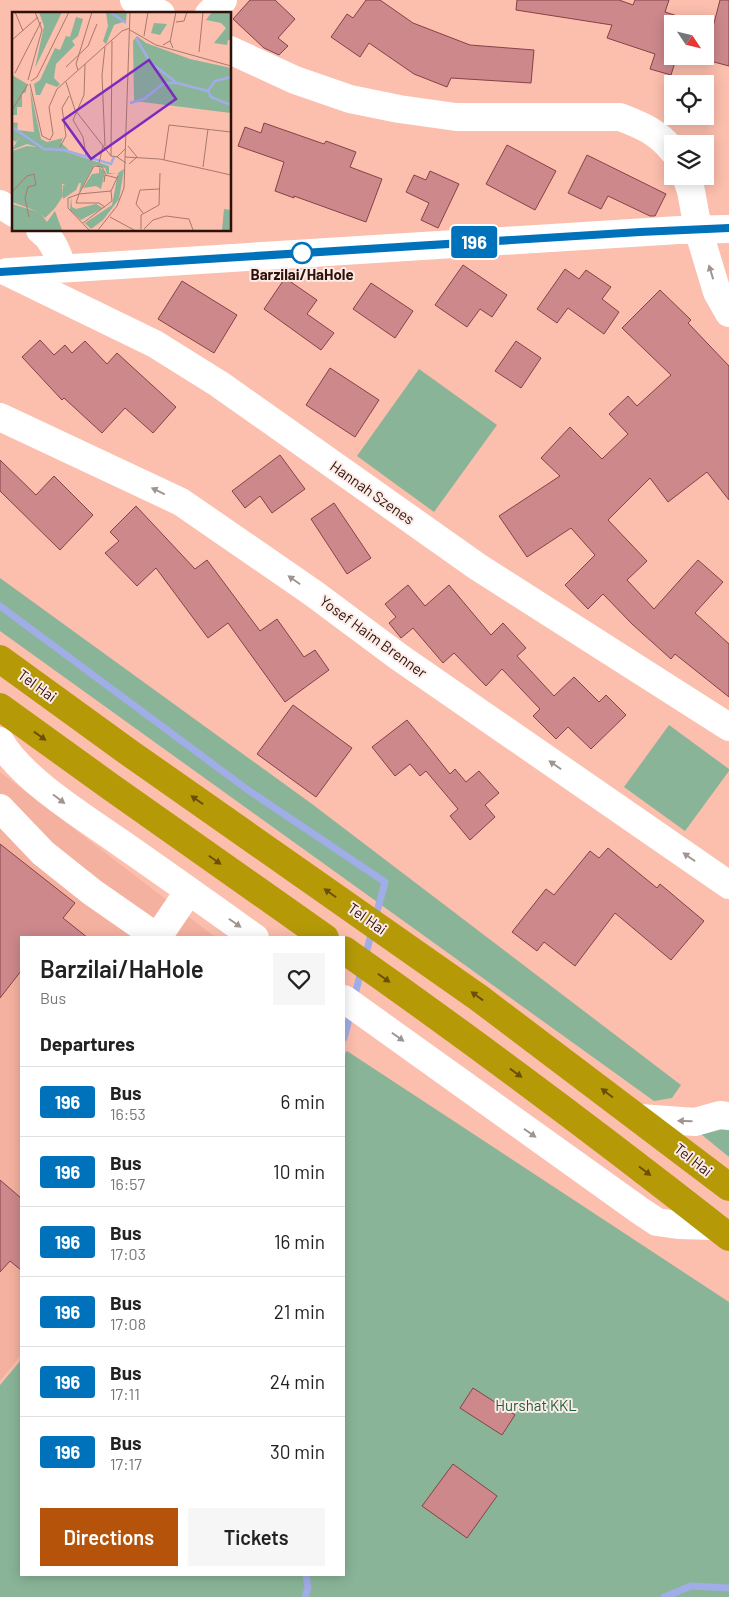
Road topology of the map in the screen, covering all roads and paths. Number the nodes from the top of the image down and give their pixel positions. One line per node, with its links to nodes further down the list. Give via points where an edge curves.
1 (134, 0): 3 (street)
2 (223, 0): 4 (street)
3 (157, 12)
4 (212, 12)
5 (231, 50): 6 (street, via 295,80 350,99 456,118 620,117 645,126)
6 (664, 140)
7 (690, 185): 11 (street)
8 (0, 204): 9 (street)
9 (12, 212)
10 (729, 228): 11 (street)
11 (698, 229): 13 (street); 15 (street, one-way to 11, via 717,292)
12 (42, 231): 13 (street, via 55,246)
13 (63, 268): 14 (street)
14 (3, 272): 19 (street, Hannah Szenes, via 155,344 219,384 478,567)
15 (729, 312)
16 (0, 418): 22 (street, Yosef Haim Brenner, one-way to 16, via 181,502)
17 (0, 659): 31 (highway, Tel Hai, one-way to 17, via 479,998)
18 (0, 707): 27 (highway, one-way to 27)
19 (729, 727)
20 (0, 740): 23 (street, one-way to 23, via 8,755 32,777)
21 (0, 808): 24 (street, via 43,853 92,892)
22 (729, 885)
23 (189, 891): 25 (street); 26 (street, one-way to 26)
24 (157, 936)
25 (159, 936)
26 (252, 936)
27 (322, 936)
28 (345, 951): 33 (highway, one-way to 33, via 540,1091)
29 (345, 1000): 33 (street, one-way to 33, via 657,1222)
30 (729, 1116): 31 (street, one-way to 31, via 720,1115 695,1122)
31 (640, 1118): 32 (highway, Tel Hai)
32 (729, 1187)
33 (722, 1232)

